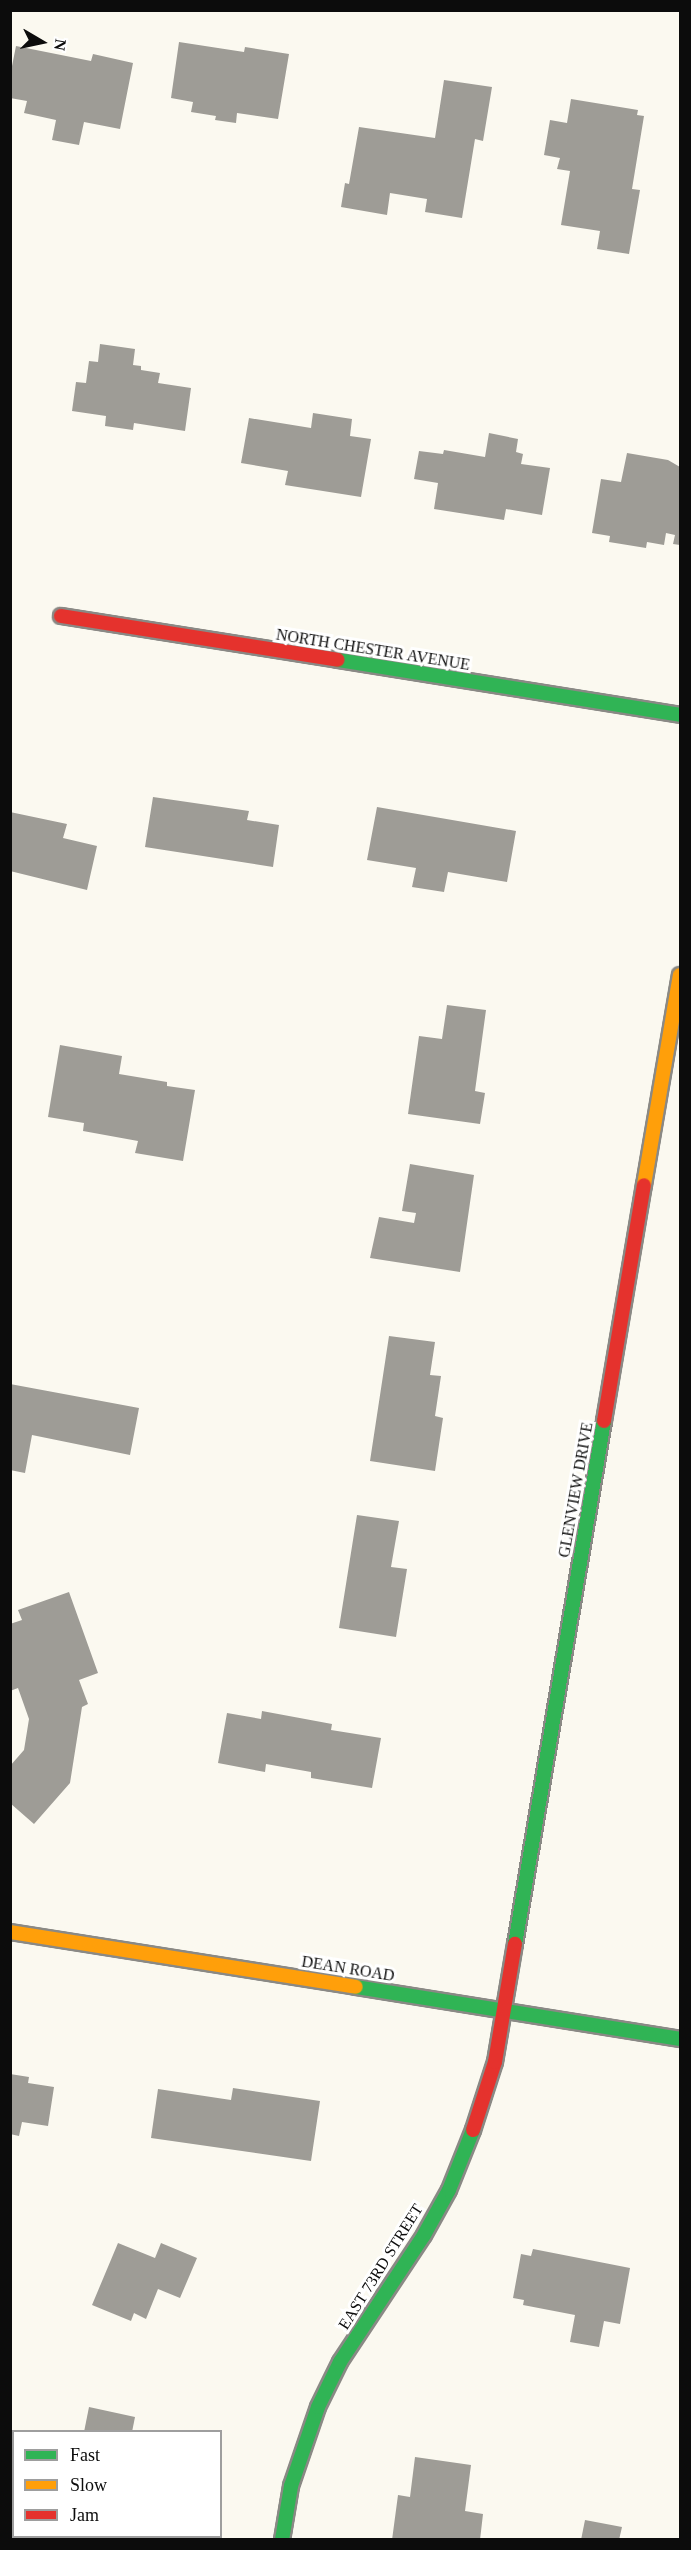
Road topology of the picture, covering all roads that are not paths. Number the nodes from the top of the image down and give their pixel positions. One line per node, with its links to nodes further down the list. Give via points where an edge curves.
1 (61, 616): 2 (street, NORTH CHESTER AVENUE)
2 (681, 715)
3 (681, 975): 5 (street, GLENVIEW DRIVE)
4 (10, 1932): 5 (street, DEAN ROAD)
5 (503, 2011): 6 (street, DEAN ROAD); 7 (street, EAST 73RD STREET, via 495,2062 462,2158 424,2235 339,2362 318,2407 291,2486)
6 (681, 2039)
7 (282, 2540)

